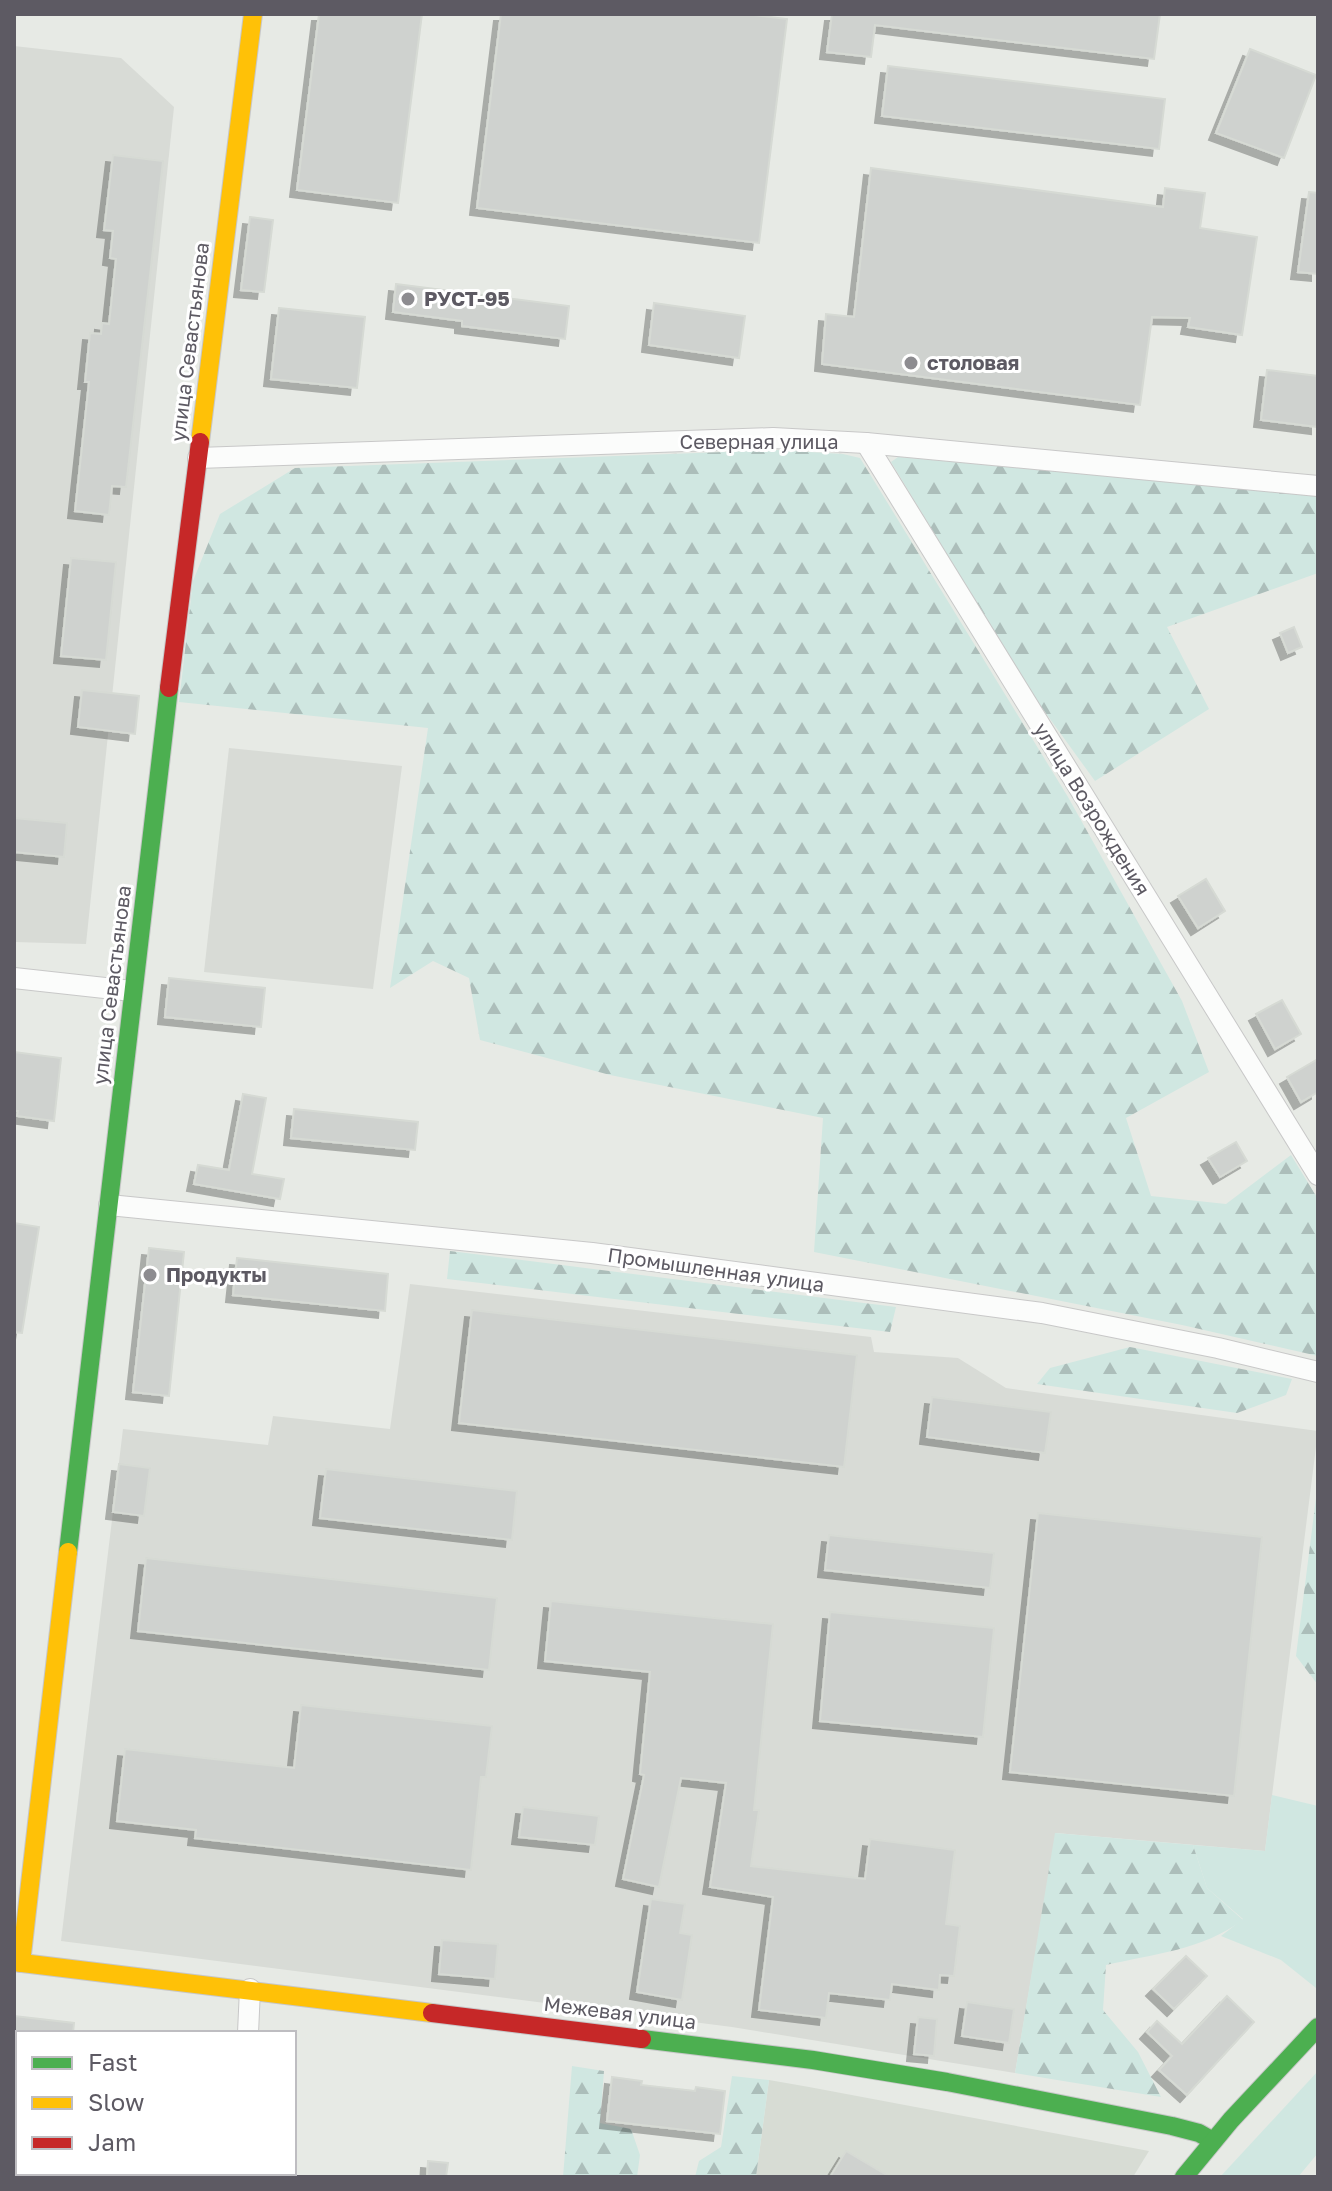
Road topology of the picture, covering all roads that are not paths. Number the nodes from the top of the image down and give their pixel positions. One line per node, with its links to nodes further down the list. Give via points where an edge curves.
1 (253, 14): 3 (street, улица Севастьянова)
2 (866, 443): 3 (street, Северная улица, via 773,438); 4 (street, Северная улица); 7 (street, улица Возрождения)
3 (198, 458): 6 (street, улица Севастьянова)
4 (1318, 486)
5 (14, 978): 6 (street)
6 (132, 991): 8 (street, улица Севастьянова)
7 (1318, 1175)
8 (109, 1205): 9 (street, Промышленная улица, via 592,1253 1028,1311); 10 (street, улица Севастьянова)
9 (1318, 1372)
10 (18, 1962): 11 (street, Межевая улица)
11 (250, 1989): 13 (street); 14 (street, Межевая улица, via 813,2060 1172,2126)
12 (1318, 2027): 14 (street)
13 (248, 2031)
14 (1213, 2141): 15 (street)
15 (1184, 2177)

